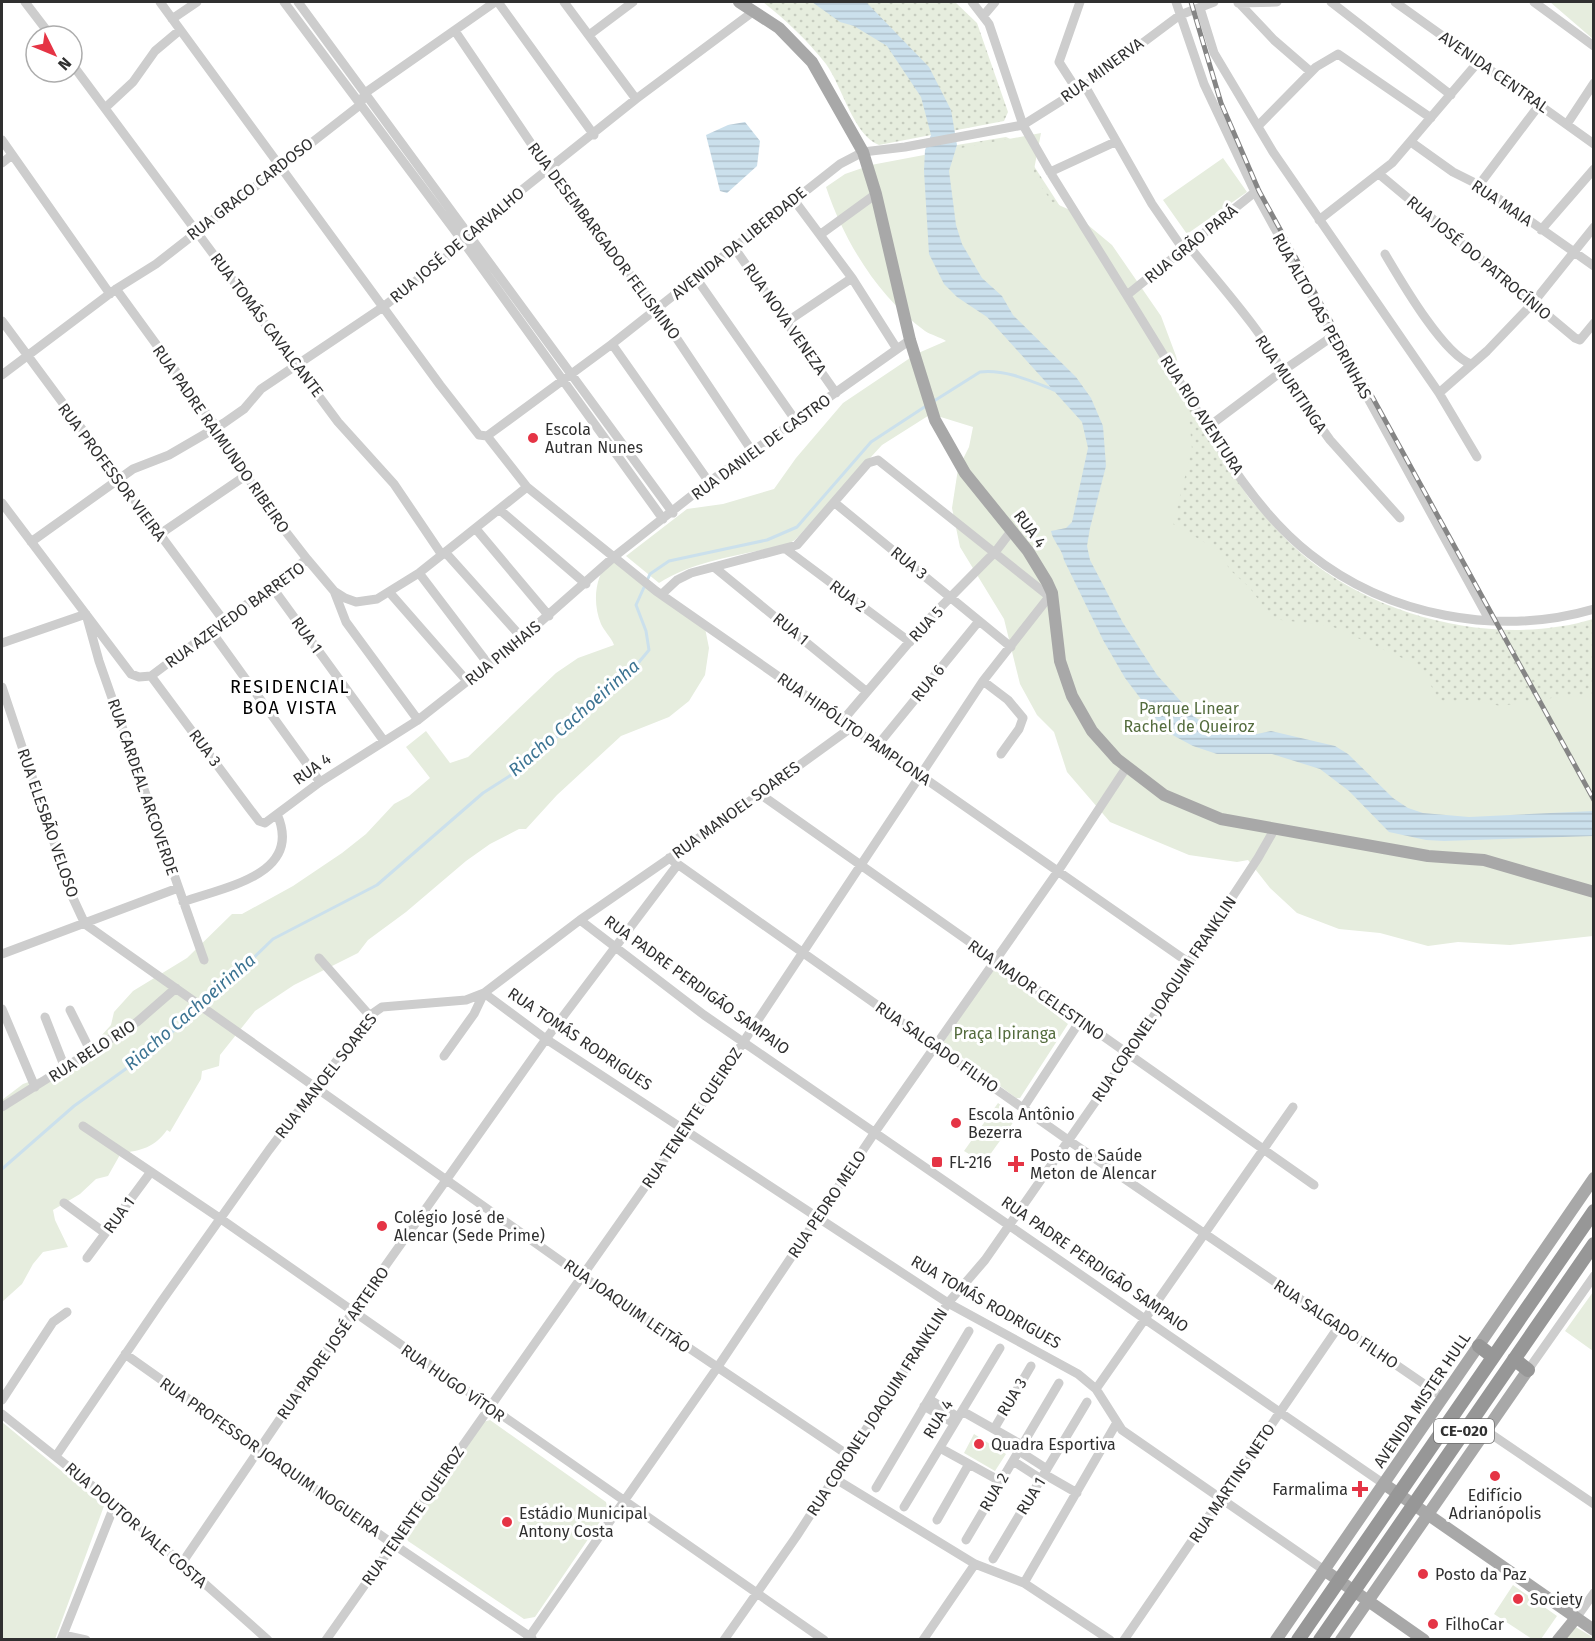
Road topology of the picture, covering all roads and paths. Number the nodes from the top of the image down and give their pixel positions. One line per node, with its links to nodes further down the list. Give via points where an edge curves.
1 (25, 2): 25 (street)
2 (160, 2): 24 (street, RUA HIPÓLITO PAMPLONA)
3 (197, 2): 24 (street)
4 (284, 2): 39 (street)
5 (298, 2): 35 (street)
6 (497, 2): 27 (street); 45 (street)
7 (564, 2): 28 (street)
8 (633, 2): 28 (street)
9 (740, 2): 21 (main road, RUA 4)
10 (972, 2): 22 (street, RUA RIO AVENTURA)
11 (995, 2): 22 (street)
12 (1080, 2): 34 (street, RUA MURITINGA, via 1059,62)
13 (1176, 2): 23 (street, RUA ALTO DAS PEDRINHAS)
14 (1214, 2): 20 (street, RUA MINERVA)
15 (1277, 2): 19 (street)
16 (1330, 2): 36 (street)
17 (1395, 2): 30 (street, AVENIDA CENTRAL)
18 (1534, 2): 29 (street)
19 (1237, 3): 31 (street)
20 (1200, 8): 23 (street, RUA MINERVA); 44 (street, via 1214,53)
21 (754, 11): 37 (street, RUA JOSÉ DE CARVALHO); 50 (main road, RUA 4, via 779,28 812,62)
22 (984, 15): 43 (street, RUA RIO AVENTURA)
23 (1180, 15): 34 (street, RUA MINERVA); 61 (street, RUA ALTO DAS PEDRINHAS, via 1204,84)
24 (172, 19): 26 (street, RUA HIPÓLITO PAMPLONA)
25 (42, 24)
26 (180, 30): 40 (street, via 155,51 133,82); 54 (street, RUA HIPÓLITO PAMPLONA)
27 (455, 31): 35 (street); 57 (street, RUA DESEMBARGADOR FELISMINO)
28 (589, 36): 37 (street)
29 (1593, 46)
30 (1479, 61): 36 (street); 38 (street, AVENIDA CENTRAL)
31 (1311, 72): 41 (street, via 1332,55 1345,56); 44 (street)
32 (84, 80): 40 (street, RUA TOMÁS CAVALCANTE)
33 (1593, 83): 42 (street)
34 (1081, 88): 43 (street, RUA MINERVA); 47 (street, RUA MURITINGA)
35 (365, 93): 39 (street); 53 (street)
36 (1451, 95): 41 (street)
37 (636, 99): 45 (street, RUA JOSÉ DE CARVALHO)
38 (1540, 104): 42 (street, AVENIDA CENTRAL); 60 (street)
39 (360, 105): 54 (street, RUA GRACO CARDOSO); 56 (street)
40 (105, 108): 67 (street, RUA TOMÁS CAVALCANTE)
41 (1431, 118): 48 (street)
42 (1567, 124): 49 (street, AVENIDA CENTRAL)
43 (1023, 125): 50 (street, AVENIDA DA LIBERDADE); 58 (street, RUA RIO AVENTURA)
44 (1258, 126): 64 (street)
45 (594, 135): 57 (street, RUA JOSÉ DE CARVALHO)
46 (2, 140): 51 (street, RUA PADRE RAIMUNDO RIBEIRO)
47 (1115, 142): 58 (street); 72 (street, RUA MURITINGA, via 1152,204)
48 (1411, 142): 59 (street); 60 (street, RUA MAIA)
49 (1593, 144)
50 (863, 152): 62 (main road, RUA 4); 63 (street, AVENIDA DA LIBERDADE, via 840,164)
51 (12, 155): 52 (street); 78 (street, RUA PADRE RAIMUNDO RIBEIRO)
52 (2, 163)
53 (416, 164): 56 (street); 68 (street)
54 (280, 165): 67 (street, RUA GRACO CARDOSO); 81 (street, RUA HIPÓLITO PAMPLONA)
55 (1593, 169): 66 (street)
56 (407, 170): 70 (street)
57 (549, 170): 68 (street, RUA JOSÉ DE CARVALHO); 82 (street, RUA DESEMBARGADOR FELISMINO)
58 (1050, 172): 79 (street, RUA RIO AVENTURA)
59 (1379, 174): 64 (street); 80 (street, RUA JOSÉ DO PATROCÍNIO)
60 (1479, 185): 66 (street, RUA MAIA)
61 (1255, 192): 72 (street, RUA GRÃO PARÁ); 88 (street, RUA ALTO DAS PEDRINHAS)
62 (876, 194): 69 (street); 89 (main road, RUA 4)
63 (794, 200): 69 (street); 71 (street, AVENIDA DA LIBERDADE)
64 (1319, 220): 100 (street)
65 (1593, 227): 73 (street)
66 (1541, 230): 73 (street, RUA MAIA)
67 (196, 231): 78 (street, RUA GRACO CARDOSO, via 156,264); 93 (street, RUA TOMÁS CAVALCANTE)
68 (469, 232): 70 (street, RUA JOSÉ DE CARVALHO); 83 (street)
69 (821, 234): 77 (street)
70 (464, 243): 81 (street, RUA JOSÉ DE CARVALHO); 84 (street)
71 (734, 246): 76 (street, AVENIDA DA LIBERDADE); 86 (street, RUA NOVA VENEZA)
72 (1186, 247): 79 (street, RUA GRÃO PARÁ); 95 (street, RUA MURITINGA, via 1253,328)
73 (1574, 253): 75 (street, RUA MAIA); 80 (street)
74 (1385, 254): 94 (street, via 1437,333)
75 (1593, 266)
76 (696, 278): 82 (street, AVENIDA DA LIBERDADE); 101 (street)
77 (852, 278): 86 (street); 91 (street)
78 (113, 291): 92 (street, RUA GRACO CARDOSO); 103 (street, RUA PADRE RAIMUNDO RIBEIRO)
79 (1127, 295): 102 (street, RUA RIO AVENTURA)
80 (1533, 303): 87 (street, RUA JOSÉ DO PATROCÍNIO, via 1580,340); 94 (street)
81 (382, 307): 93 (street, RUA JOSÉ DE CARVALHO); 104 (street, RUA HIPÓLITO PAMPLONA, via 479,435)
82 (657, 309): 90 (street, AVENIDA DA LIBERDADE); 105 (street, RUA DESEMBARGADOR FELISMINO)
83 (526, 311): 84 (street); 96 (street)
84 (517, 317): 98 (street)
85 (2, 321): 92 (street, RUA PROFESSOR VIEIRA)
86 (788, 321): 99 (street, RUA NOVA VENEZA)
87 (1593, 324)
88 (1333, 336): 95 (street); 140 (street, RUA ALTO DAS PEDRINHAS)
89 (910, 340): 91 (street, RUA DANIEL DE CASTRO); 118 (main road, RUA 4, via 935,420 965,473)
90 (612, 344): 96 (street, AVENIDA DA LIBERDADE); 109 (street)
91 (897, 349): 99 (street, RUA DANIEL DE CASTRO)
92 (27, 357): 97 (street, RUA GRACO CARDOSO); 108 (street, RUA PROFESSOR VIEIRA)
93 (297, 363): 103 (street, RUA JOSÉ DE CARVALHO); 123 (street, RUA TOMÁS CAVALCANTE, via 348,435 394,484)
94 (1471, 364): 100 (street)
95 (1281, 372): 102 (street); 115 (street, RUA MURITINGA, via 1330,440)
96 (572, 374): 98 (street, AVENIDA DA LIBERDADE); 114 (street)
97 (2, 375)
98 (562, 380): 104 (street, AVENIDA DA LIBERDADE); 116 (street)
99 (836, 393): 101 (street, RUA DANIEL DE CASTRO)
100 (1439, 393): 106 (street)
101 (796, 421): 105 (street, RUA DANIEL DE CASTRO)
102 (1208, 427): 140 (street, RUA RIO AVENTURA, via 1262,506 1309,554 1383,596 1434,613)
103 (217, 428): 107 (street, RUA PADRE RAIMUNDO RIBEIRO); 108 (street, RUA JOSÉ DE CARVALHO)
104 (487, 436): 110 (street, RUA HIPÓLITO PAMPLONA)
105 (752, 452): 109 (street, RUA DANIEL DE CASTRO)
106 (1477, 457)
107 (248, 474): 119 (street); 125 (street, RUA PADRE RAIMUNDO RIBEIRO, via 265,505)
108 (117, 480): 119 (street, RUA PROFESSOR VIEIRA); 120 (street, RUA JOSÉ DE CARVALHO)
109 (709, 482): 114 (street, RUA DANIEL DE CASTRO)
110 (527, 487): 113 (street, RUA AZEVEDO BARRETO); 124 (street, RUA HIPÓLITO PAMPLONA)
111 (2, 503): 120 (street, RUA CARDEAL ARCOVERDE)
112 (834, 503): 121 (street, via 804,540); 122 (street, via 868,464 881,461); 134 (street, RUA 3)
113 (500, 510): 117 (street, RUA AZEVEDO BARRETO); 128 (street)
114 (673, 513): 116 (street, RUA DANIEL DE CASTRO)
115 (1400, 518)
116 (663, 519): 124 (street, RUA DANIEL DE CASTRO)
117 (476, 529): 123 (street, RUA AZEVEDO BARRETO); 137 (street)
118 (1012, 530): 122 (street, RUA 5); 133 (main road, RUA 4, via 1038,567)
119 (160, 534): 138 (street, RUA PROFESSOR VIEIRA)
120 (31, 542): 136 (street, RUA CARDEAL ARCOVERDE)
121 (787, 550): 126 (street); 143 (street, RUA 2)
122 (996, 551): 133 (street); 134 (street, RUA 5)
123 (443, 553): 127 (street, RUA AZEVEDO BARRETO); 142 (street, RUA TOMÁS CAVALCANTE)
124 (615, 556): 128 (street, RUA PINHAIS); 131 (street, RUA HIPÓLITO PAMPLONA)
125 (306, 559): 129 (street, RUA AZEVEDO BARRETO); 130 (street, RUA AZEVEDO BARRETO)
126 (714, 567): 131 (street, via 684,576); 151 (street, RUA 1)
127 (419, 573): 132 (street, RUA AZEVEDO BARRETO); 146 (street)
128 (586, 584): 137 (street, RUA PINHAIS)
129 (272, 587): 138 (street, RUA AZEVEDO BARRETO); 155 (street, RUA 1)
130 (334, 591): 132 (street, RUA AZEVEDO BARRETO, via 356,602 377,600); 152 (street, via 346,622)
131 (659, 592): 153 (street, RUA HIPÓLITO PAMPLONA)
132 (390, 593): 148 (street)
133 (1051, 595): 145 (street, RUA TENENTE QUEIROZ); 158 (main road, RUA 4, via 1060,661 1072,696 1092,731)
134 (952, 598): 139 (street, RUA 3); 143 (street, RUA 5)
135 (1593, 609): 140 (street, RUA RIO AVENTURA, via 1533,620)
136 (86, 614): 144 (street); 147 (street, RUA CARDEAL ARCOVERDE, via 131,674); 169 (street, RUA CARDEAL ARCOVERDE)
137 (549, 616): 142 (street, RUA PINHAIS)
138 (224, 621): 141 (street, RUA AZEVEDO BARRETO)
139 (979, 621): 145 (street, RUA 3); 156 (street, RUA 6)
140 (1490, 621)
141 (211, 631): 147 (street, RUA AZEVEDO BARRETO); 160 (street)
142 (522, 638): 146 (street, RUA PINHAIS)
143 (909, 642): 151 (street, RUA 5)
144 (2, 643)
145 (1011, 647): 149 (street, RUA TENENTE QUEIROZ)
146 (489, 665): 148 (street, RUA PINHAIS)
147 (148, 676): 163 (street, RUA 3)
148 (468, 681): 152 (street, RUA PINHAIS)
149 (983, 681): 157 (street, via 1014,705 1023,718); 159 (street, RUA TENENTE QUEIROZ)
150 (2, 687): 173 (street, RUA ELESBÃO VELOSO, via 72,896)
151 (867, 692): 153 (street, RUA 5)
152 (418, 720): 155 (street, RUA PINHAIS)
153 (843, 720): 154 (street, RUA HIPÓLITO PAMPLONA)
154 (852, 727): 156 (street, RUA HIPÓLITO PAMPLONA); 161 (street, RUA MANOEL SOARES)
155 (384, 741): 160 (street, RUA 4)
156 (877, 746): 159 (street, RUA HIPÓLITO PAMPLONA)
157 (1001, 754)
158 (1126, 768): 164 (main road, RUA 4, via 1164,795 1200,813); 168 (street, RUA PEDRO MELO)
159 (921, 776): 167 (street, RUA TENENTE QUEIROZ); 168 (street, RUA HIPÓLITO PAMPLONA)
160 (320, 782): 162 (street, RUA 4)
161 (760, 794): 165 (street, RUA MANOEL SOARES); 167 (street, RUA MAJOR CELESTINO)
162 (278, 814): 163 (street, RUA 4, via 266,823); 171 (street, via 284,838 273,864 254,876)
163 (260, 821)
164 (1274, 830): 170 (main road, RUA 4, via 1428,856 1484,860); 180 (street, RUA CORONEL JOAQUIM FRANKLIN)
165 (669, 858): 166 (street, RUA SALGADO FILHO); 172 (street, RUA MANOEL SOARES)
166 (678, 864): 174 (street, RUA PADRE JOSÉ ARTEIRO); 175 (street, RUA SALGADO FILHO)
167 (860, 866): 175 (street, RUA TENENTE QUEIROZ); 179 (street, RUA MAJOR CELESTINO)
168 (1058, 871): 179 (street, RUA PEDRO MELO); 180 (street, RUA HIPÓLITO PAMPLONA)
169 (178, 888): 171 (street, RUA CARDEAL ARCOVERDE); 173 (street)
170 (1593, 892)
171 (183, 902): 178 (street, RUA CARDEAL ARCOVERDE)
172 (580, 920): 174 (street, RUA PADRE PERDIGÃO SAMPAIO); 182 (street, RUA MANOEL SOARES)
173 (86, 924): 176 (street); 181 (street, RUA JOAQUIM LEITÃO)
174 (617, 949): 188 (street, RUA PADRE JOSÉ ARTEIRO); 189 (street, RUA PADRE PERDIGÃO SAMPAIO)
175 (803, 953): 189 (street, RUA TENENTE QUEIROZ); 190 (street, RUA SALGADO FILHO)
176 (2, 954)
177 (319, 957): 185 (street)
178 (204, 960)
179 (995, 962): 187 (street, RUA MAJOR CELESTINO); 190 (street, RUA PEDRO MELO)
180 (1188, 962): 192 (street, RUA CORONEL JOAQUIM FRANKLIN)
181 (176, 988): 191 (street, RUA BELO RIO, via 137,1022); 196 (street, RUA JOAQUIM LEITÃO)
182 (484, 993): 185 (street, RUA MANOEL SOARES, via 466,1000 382,1007); 188 (street, RUA TOMÁS RODRIGUES); 193 (street)
183 (2, 1009): 195 (street)
184 (70, 1010): 191 (street)
185 (370, 1016): 196 (street, RUA MANOEL SOARES)
186 (45, 1017): 194 (street)
187 (1080, 1022): 192 (street, RUA MAJOR CELESTINO); 199 (street)
188 (546, 1040): 201 (street, RUA TOMÁS RODRIGUES); 207 (street, RUA PADRE JOSÉ ARTEIRO)
189 (744, 1042): 201 (street, RUA TENENTE QUEIROZ); 202 (street, RUA PADRE PERDIGÃO SAMPAIO)
190 (937, 1046): 199 (street, RUA SALGADO FILHO); 202 (street, RUA PEDRO MELO)
191 (91, 1052): 194 (street, RUA BELO RIO)
192 (1128, 1055): 203 (street, RUA CORONEL JOAQUIM FRANKLIN); 204 (street, RUA MAJOR CELESTINO)
193 (444, 1056)
194 (65, 1068): 195 (street, RUA BELO RIO)
195 (35, 1087): 197 (street, RUA BELO RIO)
196 (315, 1087): 207 (street, RUA JOAQUIM LEITÃO); 212 (street, RUA MANOEL SOARES)
197 (2, 1107)
198 (1293, 1107): 204 (street)
199 (1023, 1108): 203 (street, RUA SALGADO FILHO)
200 (83, 1126): 205 (street, RUA HUGO VÍTOR)
201 (686, 1130): 211 (street, RUA TOMÁS RODRIGUES); 218 (street, RUA TENENTE QUEIROZ)
202 (875, 1132): 211 (street, RUA PEDRO MELO); 213 (street, RUA PADRE PERDIGÃO SAMPAIO)
203 (1068, 1140): 213 (street, RUA CORONEL JOAQUIM FRANKLIN); 215 (street, RUA SALGADO FILHO)
204 (1263, 1149): 208 (street, RUA MAJOR CELESTINO); 215 (street)
205 (150, 1173): 212 (street, RUA HUGO VÍTOR); 214 (street, RUA 1)
206 (1593, 1178): 226 (main road, AVENIDA MISTER HULL)
207 (447, 1180): 218 (street, RUA JOAQUIM LEITÃO); 222 (street, RUA PADRE JOSÉ ARTEIRO)
208 (1314, 1185)
209 (64, 1203): 214 (street)
210 (1593, 1211): 229 (highway, AVENIDA MISTER HULL / CE-020)
211 (818, 1218): 220 (street, RUA TOMÁS RODRIGUES); 232 (street, RUA PEDRO MELO)
212 (221, 1219): 222 (street, RUA HUGO VÍTOR); 228 (street, RUA MANOEL SOARES)
213 (1009, 1224): 220 (street, RUA CORONEL JOAQUIM FRANKLIN, via 985,1260); 223 (street, RUA PADRE PERDIGÃO SAMPAIO)
214 (105, 1233): 217 (street, RUA 1)
215 (1204, 1234): 223 (street); 224 (street, RUA SALGADO FILHO)
216 (1593, 1244): 230 (highway, CE-020)
217 (87, 1258)
218 (582, 1276): 232 (street, RUA JOAQUIM LEITÃO); 240 (street, RUA TENENTE QUEIROZ)
219 (1593, 1276): 233 (street)
220 (948, 1303): 235 (street, RUA TOMÁS RODRIGUES, via 1078,1374); 250 (street, RUA CORONEL JOAQUIM FRANKLIN)
221 (68, 1312): 237 (street, via 52,1322)
222 (352, 1313): 240 (street, RUA HUGO VÍTOR); 249 (street, RUA PADRE JOSÉ ARTEIRO)
223 (1145, 1318): 235 (street); 241 (street, RUA PADRE PERDIGÃO SAMPAIO)
224 (1339, 1326): 236 (street, RUA SALGADO FILHO); 241 (street, RUA MARTINS NETO)
225 (969, 1331): 239 (street)
226 (1479, 1346): 229 (highway); 236 (main road, AVENIDA MISTER HULL)
227 (1000, 1348): 243 (street, RUA 4)
228 (125, 1354): 249 (street, RUA PROFESSOR JOAQUIM NOGUEIRA); 251 (street, RUA MANOEL SOARES)
229 (1492, 1356): 260 (highway, AVENIDA MISTER HULL / CE-020)
230 (1514, 1359): 233 (highway); 264 (highway, CE-020)
231 (1031, 1366): 245 (street, RUA 3)
232 (717, 1368): 250 (street, RUA JOAQUIM LEITÃO); 262 (street, RUA PEDRO MELO)
233 (1528, 1370): 246 (main road)
234 (1059, 1383): 248 (street, RUA 2)
235 (1096, 1389): 244 (street, RUA TOMÁS RODRIGUES)
236 (1443, 1397): 257 (main road, AVENIDA MISTER HULL)
237 (2, 1400)
238 (1086, 1402): 254 (street, RUA 1)
239 (926, 1403): 243 (street); 258 (street)
240 (489, 1408): 262 (street, RUA HUGO VÍTOR); 270 (street, RUA TENENTE QUEIROZ)
241 (1280, 1413): 257 (street, RUA PADRE PERDIGÃO SAMPAIO); 261 (street, RUA MARTINS NETO)
242 (2, 1414): 251 (street, RUA DOUTOR VALE COSTA)
243 (958, 1417): 245 (street); 247 (street, RUA 4)
244 (1116, 1424): 259 (street); 261 (street, RUA TOMÁS RODRIGUES)
245 (994, 1429): 248 (street)
246 (1485, 1430): 265 (street); 267 (main road)
247 (940, 1448): 253 (street); 266 (street, RUA 4)
248 (1020, 1448): 252 (street, RUA 2); 254 (street)
249 (260, 1449): 270 (street, RUA PROFESSOR JOAQUIM NOGUEIRA); 272 (street, RUA PADRE JOSÉ ARTEIRO)
250 (848, 1455): 255 (street, RUA CORONEL JOAQUIM FRANKLIN)
251 (56, 1456): 263 (street, RUA DOUTOR VALE COSTA)
252 (1013, 1461): 254 (street); 256 (street, RUA 2)
253 (969, 1464): 256 (street); 268 (street)
254 (1044, 1474): 259 (street); 271 (street, RUA 1)
255 (834, 1478): 273 (street); 278 (street, RUA CORONEL JOAQUIM FRANKLIN)
256 (1000, 1481): 269 (street, RUA 2)
257 (1384, 1484): 260 (main road, RUA PADRE PERDIGÃO SAMPAIO); 274 (main road, AVENIDA MISTER HULL)
258 (876, 1488)
259 (1077, 1493): 276 (street)
260 (1398, 1494): 264 (main road, RUA PADRE PERDIGÃO SAMPAIO); 275 (highway, AVENIDA MISTER HULL / CE-020)
261 (1221, 1499): 274 (street, RUA TOMÁS RODRIGUES); 292 (street, RUA MARTINS NETO)
262 (624, 1501): 278 (street, RUA HUGO VÍTOR); 284 (street, RUA PEDRO MELO)
263 (115, 1504): 272 (street, RUA DOUTOR VALE COSTA); 283 (street)
264 (1414, 1504): 267 (main road, RUA PADRE PERDIGÃO SAMPAIO); 277 (highway, CE-020)
265 (1593, 1504)
266 (904, 1507)
267 (1428, 1514): 280 (main road); 281 (main road, RUA PADRE PERDIGÃO SAMPAIO)
268 (937, 1520)
269 (966, 1540)
270 (393, 1544): 284 (street, RUA PROFESSOR JOAQUIM NOGUEIRA); 287 (street, RUA TENENTE QUEIROZ)
271 (993, 1559)
272 (182, 1563): 286 (street, RUA DOUTOR VALE COSTA)
273 (975, 1564): 276 (street); 290 (street)
274 (1324, 1570): 275 (main road, RUA TOMÁS RODRIGUES); 293 (main road, AVENIDA MISTER HULL)
275 (1339, 1580): 277 (main road, RUA TOMÁS RODRIGUES); 294 (highway, AVENIDA MISTER HULL / CE-020)
276 (1024, 1583): 291 (street)
277 (1354, 1591): 280 (main road, RUA TOMÁS RODRIGUES); 295 (highway, CE-020)
278 (757, 1592): 288 (street, RUA CORONEL JOAQUIM FRANKLIN); 289 (street, RUA HUGO VÍTOR)
279 (1593, 1593): 281 (street)
280 (1368, 1600): 296 (main road); 297 (main road, RUA TOMÁS RODRIGUES)
281 (1576, 1618): 282 (main road, RUA PADRE PERDIGÃO SAMPAIO); 298 (main road)
282 (1593, 1630)
283 (62, 1637): 285 (street)
284 (530, 1638)
285 (86, 1640)
286 (268, 1640)
287 (326, 1640)
288 (724, 1640)
289 (824, 1640)
290 (923, 1640)
291 (1110, 1640)
292 (1124, 1640)
293 (1276, 1640)
294 (1298, 1640)
295 (1320, 1640)
296 (1341, 1640)
297 (1424, 1640)
298 (1558, 1640)

